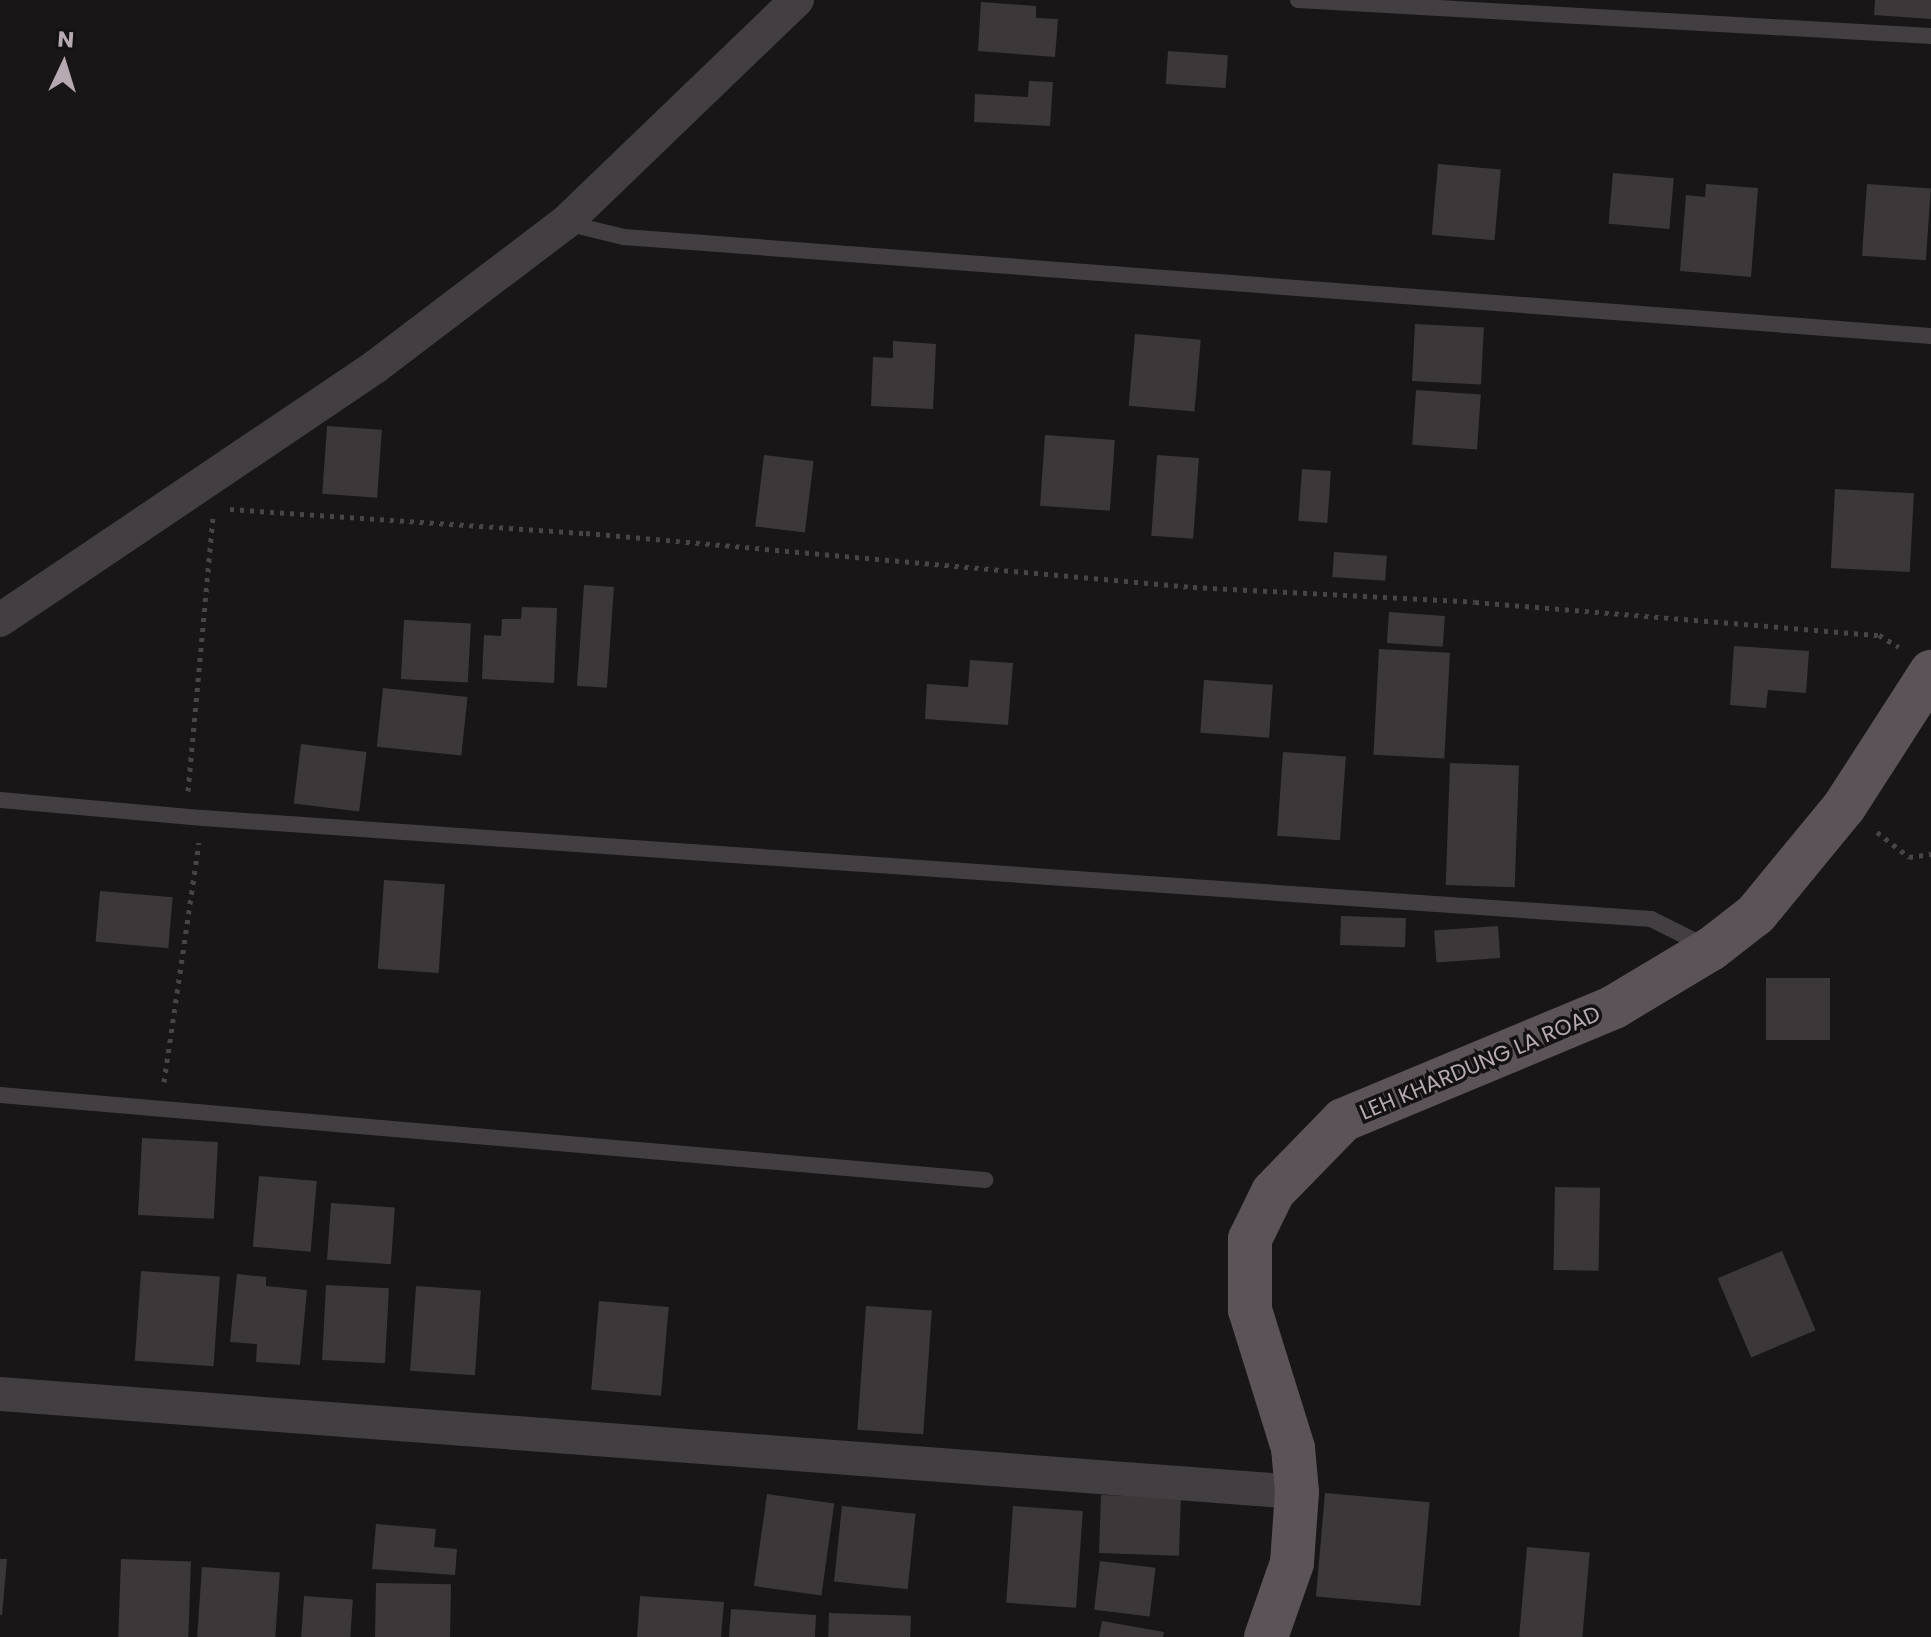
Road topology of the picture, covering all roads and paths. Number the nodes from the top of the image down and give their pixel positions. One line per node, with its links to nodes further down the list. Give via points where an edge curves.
1 (797, 0): 4 (street)
2 (1298, 0): 3 (lane)
3 (1931, 36)
4 (565, 223): 5 (lane, via 624,237); 6 (street)
5 (1931, 336)
6 (199, 500): 7 (street); 8 (path, via 238,511 601,534 1193,587 1475,602 1879,635); 11 (path)
7 (0, 620)
8 (1918, 661): 10 (main road, LEH KHARDUNG LA ROAD)
9 (0, 800): 11 (lane)
10 (1844, 807): 12 (path, via 1909,857); 13 (main road, LEH KHARDUNG LA ROAD, via 1756,914)
11 (194, 817): 13 (lane, via 1651,919); 15 (path)
12 (1931, 854)
13 (1711, 949): 18 (main road, LEH KHARDUNG LA ROAD, via 1614,1007 1343,1120 1273,1192 1250,1239 1250,1310 1293,1448)
14 (0, 1095): 15 (lane)
15 (160, 1109): 16 (lane)
16 (985, 1180)
17 (0, 1394): 18 (street)
18 (1297, 1492): 19 (main road, LEH KHARDUNG LA ROAD, via 1292,1563)
19 (1266, 1637)

